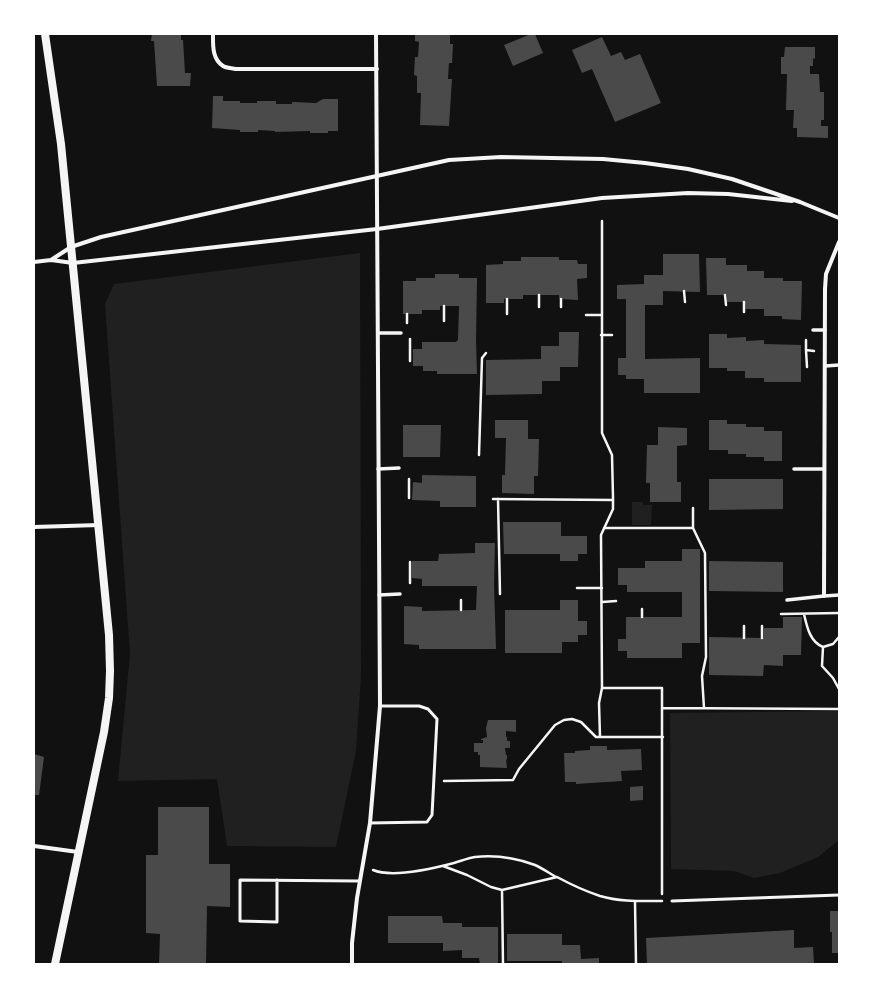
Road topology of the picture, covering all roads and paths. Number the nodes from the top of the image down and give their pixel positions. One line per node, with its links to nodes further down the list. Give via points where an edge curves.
1 (45, 34): 11 (main road, via 61,144)
2 (214, 34): 4 (street, via 213,50 216,59 223,66 236,69)
3 (376, 34): 4 (street)
4 (377, 69): 5 (street)
5 (377, 176): 6 (street, via 449,160 475,158 603,159 688,169 732,179); 9 (street); 11 (street, via 101,237)
6 (800, 202): 7 (street); 9 (street, via 721,194 644,194)
7 (839, 218)
8 (602, 221): 30 (path)
9 (377, 229): 14 (street); 35 (street)
10 (839, 242): 34 (street, via 826,274)
11 (71, 247): 12 (street); 14 (main road)
12 (50, 260): 13 (street); 14 (street)
13 (34, 262)
14 (72, 263): 59 (main road)
15 (684, 291): 20 (path)
16 (725, 294): 22 (path)
17 (539, 296): 24 (path)
18 (507, 299): 28 (path)
19 (561, 299): 25 (path)
20 (685, 302)
21 (744, 302): 26 (path)
22 (726, 305)
23 (444, 306): 31 (path)
24 (539, 307)
25 (561, 307)
26 (744, 312)
27 (407, 314): 32 (path)
28 (507, 314)
29 (586, 315): 30 (path)
30 (602, 315): 37 (path)
31 (444, 321)
32 (407, 324)
33 (813, 330): 34 (street)
34 (825, 330): 46 (street)
35 (378, 333): 36 (street); 50 (street)
36 (401, 333)
37 (601, 335): 38 (path); 57 (path, via 602,433 612,455)
38 (612, 335)
39 (410, 337): 44 (path)
40 (806, 340): 41 (path)
41 (806, 350): 42 (path); 47 (path)
42 (812, 351)
43 (486, 353): 48 (path, via 482,358)
44 (410, 361)
45 (839, 365): 46 (street)
46 (825, 366): 52 (street)
47 (806, 367)
48 (479, 455)
49 (399, 468): 50 (street)
50 (378, 469): 69 (street)
51 (794, 469): 52 (street)
52 (824, 469): 71 (street)
53 (409, 479): 54 (path)
54 (409, 498)
55 (493, 499): 56 (path)
56 (498, 499): 57 (path); 68 (path)
57 (613, 500): 61 (path, via 613,509)
58 (693, 508): 62 (path)
59 (99, 525): 60 (street); 99 (main road, via 109,636 109,698)
60 (34, 527)
61 (604, 528): 62 (path); 66 (path, via 601,535)
62 (694, 528): 92 (path, via 705,553 706,657 702,676)
63 (410, 562): 64 (path)
64 (410, 583)
65 (577, 588): 66 (path)
66 (602, 588): 75 (path)
67 (400, 594): 69 (street)
68 (500, 594)
69 (379, 595): 90 (street)
70 (839, 595): 71 (street)
71 (824, 596): 73 (street)
72 (461, 600): 77 (path)
73 (787, 600)
74 (616, 601): 75 (path)
75 (602, 602): 88 (path)
76 (642, 609): 81 (path)
77 (461, 610)
78 (838, 613): 79 (path)
79 (804, 614): 80 (path); 87 (path, via 814,641)
80 (783, 615)
81 (642, 617)
82 (744, 626): 85 (path)
83 (762, 626): 86 (path)
84 (839, 637): 87 (path, via 833,644)
85 (744, 638)
86 (762, 638)
87 (823, 647): 89 (path, via 822,666)
88 (602, 688): 91 (path, via 662,688); 94 (path, via 599,703)
89 (839, 689)
90 (380, 706): 96 (lane, via 419,706 428,709 437,719); 97 (street)
91 (663, 708): 92 (path); 95 (path)
92 (704, 708): 93 (path)
93 (839, 709)
94 (600, 737): 95 (path); 96 (path, via 596,737 581,722 564,720 555,725 513,780)
95 (663, 737): 107 (path)
96 (434, 781): 97 (lane, via 432,815 427,822)
97 (370, 823): 100 (street)
98 (34, 846): 99 (street)
99 (78, 852): 110 (main road)
100 (362, 865): 101 (path, via 378,872 427,870); 104 (street)
101 (443, 866): 102 (path, via 473,857 503,857 535,866); 105 (path)
102 (557, 877): 105 (path); 109 (path, via 600,896)
103 (277, 880): 103 (lane, via 240,880 240,921 277,922); 104 (lane)
104 (360, 881): 111 (street, via 352,943)
105 (502, 890): 112 (path)
106 (839, 895): 108 (lane)
107 (662, 901): 108 (path); 109 (path)
108 (672, 901)
109 (635, 902): 113 (path)
110 (55, 964)
111 (352, 964)
112 (503, 964)
113 (636, 964)

